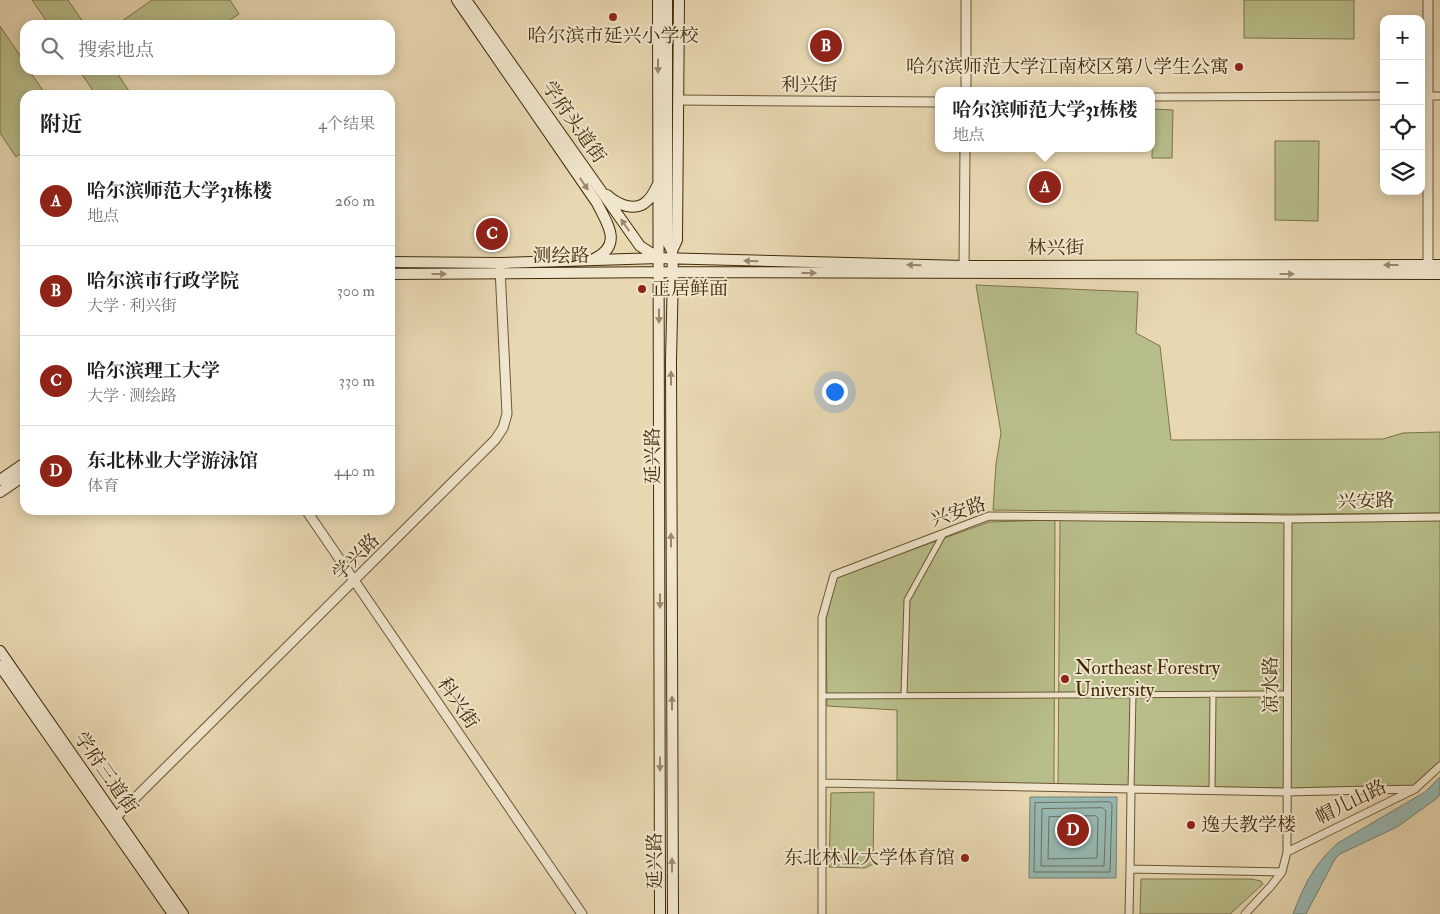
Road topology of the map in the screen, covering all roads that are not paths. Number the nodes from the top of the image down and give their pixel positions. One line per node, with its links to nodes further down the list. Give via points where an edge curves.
1 (457, 0): 22 (main road, 学府头道街, one-way to 22, via 597,203 608,226 611,243 606,252)
2 (466, 0): 19 (main road, 学府头道街)
3 (658, 0): 18 (main road, 延兴路, one-way to 18)
4 (667, 0): 20 (main road, via 667,241)
5 (679, 0): 14 (main road, 延兴路)
6 (966, 0): 9 (street)
7 (1428, 0): 8 (street)
8 (1425, 72)
9 (966, 87)
10 (1380, 96): 13 (street)
11 (1425, 96): 12 (street)
12 (1440, 96)
13 (1155, 97)
14 (679, 100): 15 (street, 利兴街); 20 (main road, 延兴路, via 677,240)
15 (935, 102)
16 (1424, 105): 26 (street)
17 (965, 152): 27 (street)
18 (658, 183): 19 (main road, via 645,204 633,207 617,203); 21 (main road, 延兴路)
19 (598, 187): 21 (main road, 学府头道街, one-way to 19, via 640,246)
20 (672, 255): 21 (main road, 测绘路); 27 (main road, 林兴街, one-way to 20); 28 (main road, 延兴路)
21 (658, 258): 22 (main road, 测绘路); 29 (main road, 延兴路)
22 (592, 260): 24 (main road, 测绘路)
23 (395, 262): 24 (main road, 测绘路)
24 (500, 263): 31 (street, 学兴路)
25 (1440, 264): 26 (main road, 林兴街)
26 (1428, 265): 27 (main road, 林兴街, one-way to 27)
27 (964, 266)
28 (673, 272): 29 (main road, 测绘路); 32 (main road, 林兴街, one-way to 32); 63 (main road, 延兴路, one-way to 28)
29 (659, 273): 31 (main road, 测绘路); 62 (main road, 延兴路, one-way to 62)
30 (395, 274): 31 (main road, 测绘路, one-way to 31)
31 (500, 274): 41 (street, 学兴路, via 507,414 503,428 495,440)
32 (1440, 274)
33 (20, 466): 35 (main road)
34 (20, 478): 36 (main road)
35 (0, 480)
36 (0, 492)
37 (309, 515): 41 (street, 科兴街)
38 (1440, 517): 39 (street, 兴安路)
39 (1288, 518): 40 (street, 兴安路, via 989,516); 46 (street, 凉水路)
40 (944, 533): 47 (street, via 907,600); 48 (street, 兴安路, via 834,575 822,618)
41 (355, 582): 55 (street, 学兴路); 61 (street, 科兴街)
42 (0, 651): 55 (main road, 学府三道街)
43 (0, 666): 55 (main road, 学府三道街)
44 (1133, 694): 45 (street); 47 (street); 52 (street)
45 (1212, 694): 46 (street); 53 (street)
46 (1287, 694): 54 (street, 凉水路)
47 (904, 695): 48 (street)
48 (823, 696): 50 (street, 兴安路)
49 (1440, 766): 51 (street, 帽儿山路)
50 (823, 783): 52 (street); 64 (street, 兴安路)
51 (1415, 789): 54 (street); 56 (street, 帽儿山路)
52 (1131, 790): 53 (street); 57 (street)
53 (1212, 791): 54 (street)
54 (1287, 792): 56 (street, 凉水路)
55 (113, 821): 59 (main road, 学府三道街); 60 (main road, 学府三道街)
56 (1287, 852): 58 (street)
57 (1130, 869): 58 (street); 65 (street)
58 (1282, 872): 66 (street)
59 (173, 914)
60 (183, 914)
61 (582, 914)
62 (660, 914)
63 (672, 914)
64 (822, 914)
65 (1130, 914)
66 (1244, 914)

